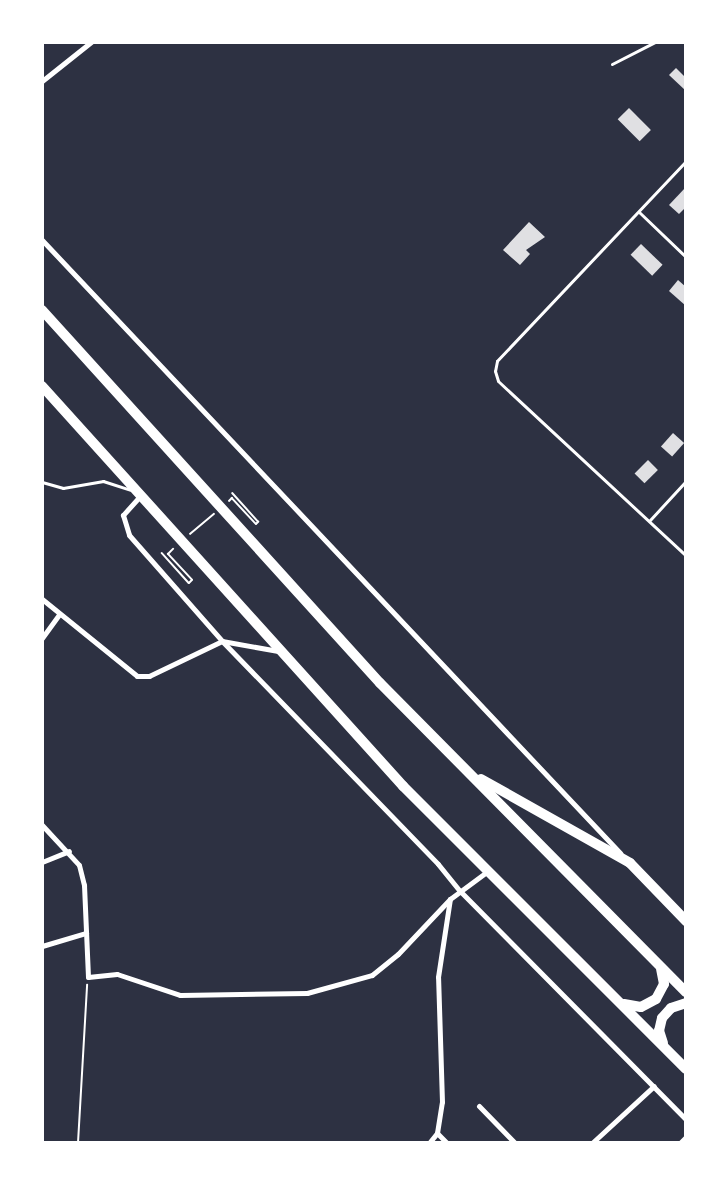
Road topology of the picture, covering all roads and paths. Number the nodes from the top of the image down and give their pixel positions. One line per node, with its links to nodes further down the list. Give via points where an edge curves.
1 (91, 42): 4 (street)
2 (655, 42): 3 (lane)
3 (612, 64)
4 (42, 81)
5 (686, 161): 6 (lane)
6 (639, 212): 8 (lane); 17 (lane, via 497,361 495,371 498,381)
7 (42, 240): 31 (street)
8 (686, 257)
9 (42, 310): 27 (highway, via 380,684)
10 (42, 386): 14 (highway)
11 (686, 481): 17 (lane)
12 (42, 482): 14 (lane, via 63,488 103,481)
13 (232, 494): 15 (path, via 258,522 232,498)
14 (141, 495): 25 (street, via 123,514 129,535); 26 (highway)
15 (224, 505)
16 (216, 512): 18 (path)
17 (650, 520): 21 (lane)
18 (184, 540)
19 (176, 547): 20 (path, via 168,554 192,580 189,583)
20 (162, 553)
21 (686, 556)
22 (42, 599): 23 (street)
23 (59, 615): 24 (street); 25 (street, via 137,676 149,676)
24 (42, 638)
25 (222, 641): 26 (street); 33 (street)
26 (285, 652): 32 (highway, via 403,786)
27 (470, 772): 31 (highway); 38 (highway)
28 (42, 825): 29 (street)
29 (69, 851): 30 (street); 36 (street, via 79,865 84,885)
30 (42, 862)
31 (630, 863): 35 (highway)
32 (488, 870): 33 (street); 41 (highway)
33 (460, 891): 34 (street); 45 (street)
34 (450, 899): 39 (street, via 398,954 372,975 307,993 187,996 117,975); 48 (street, via 438,977 444,1074)
35 (686, 921)
36 (86, 933): 37 (street); 39 (street)
37 (42, 946)
38 (656, 961): 40 (highway); 41 (highway, via 664,980 656,999 637,1007)
39 (88, 977): 50 (path)
40 (686, 992)
41 (617, 999): 43 (highway)
42 (686, 1003): 43 (highway, via 671,1008 662,1018 660,1036)
43 (666, 1048): 44 (highway)
44 (686, 1069)
45 (654, 1086): 47 (street); 54 (street)
46 (479, 1106): 53 (street)
47 (686, 1119)
48 (437, 1133): 51 (street); 52 (street)
49 (686, 1137): 55 (street)
50 (78, 1143)
51 (429, 1143)
52 (447, 1143)
53 (515, 1143)
54 (592, 1143)
55 (680, 1143)

